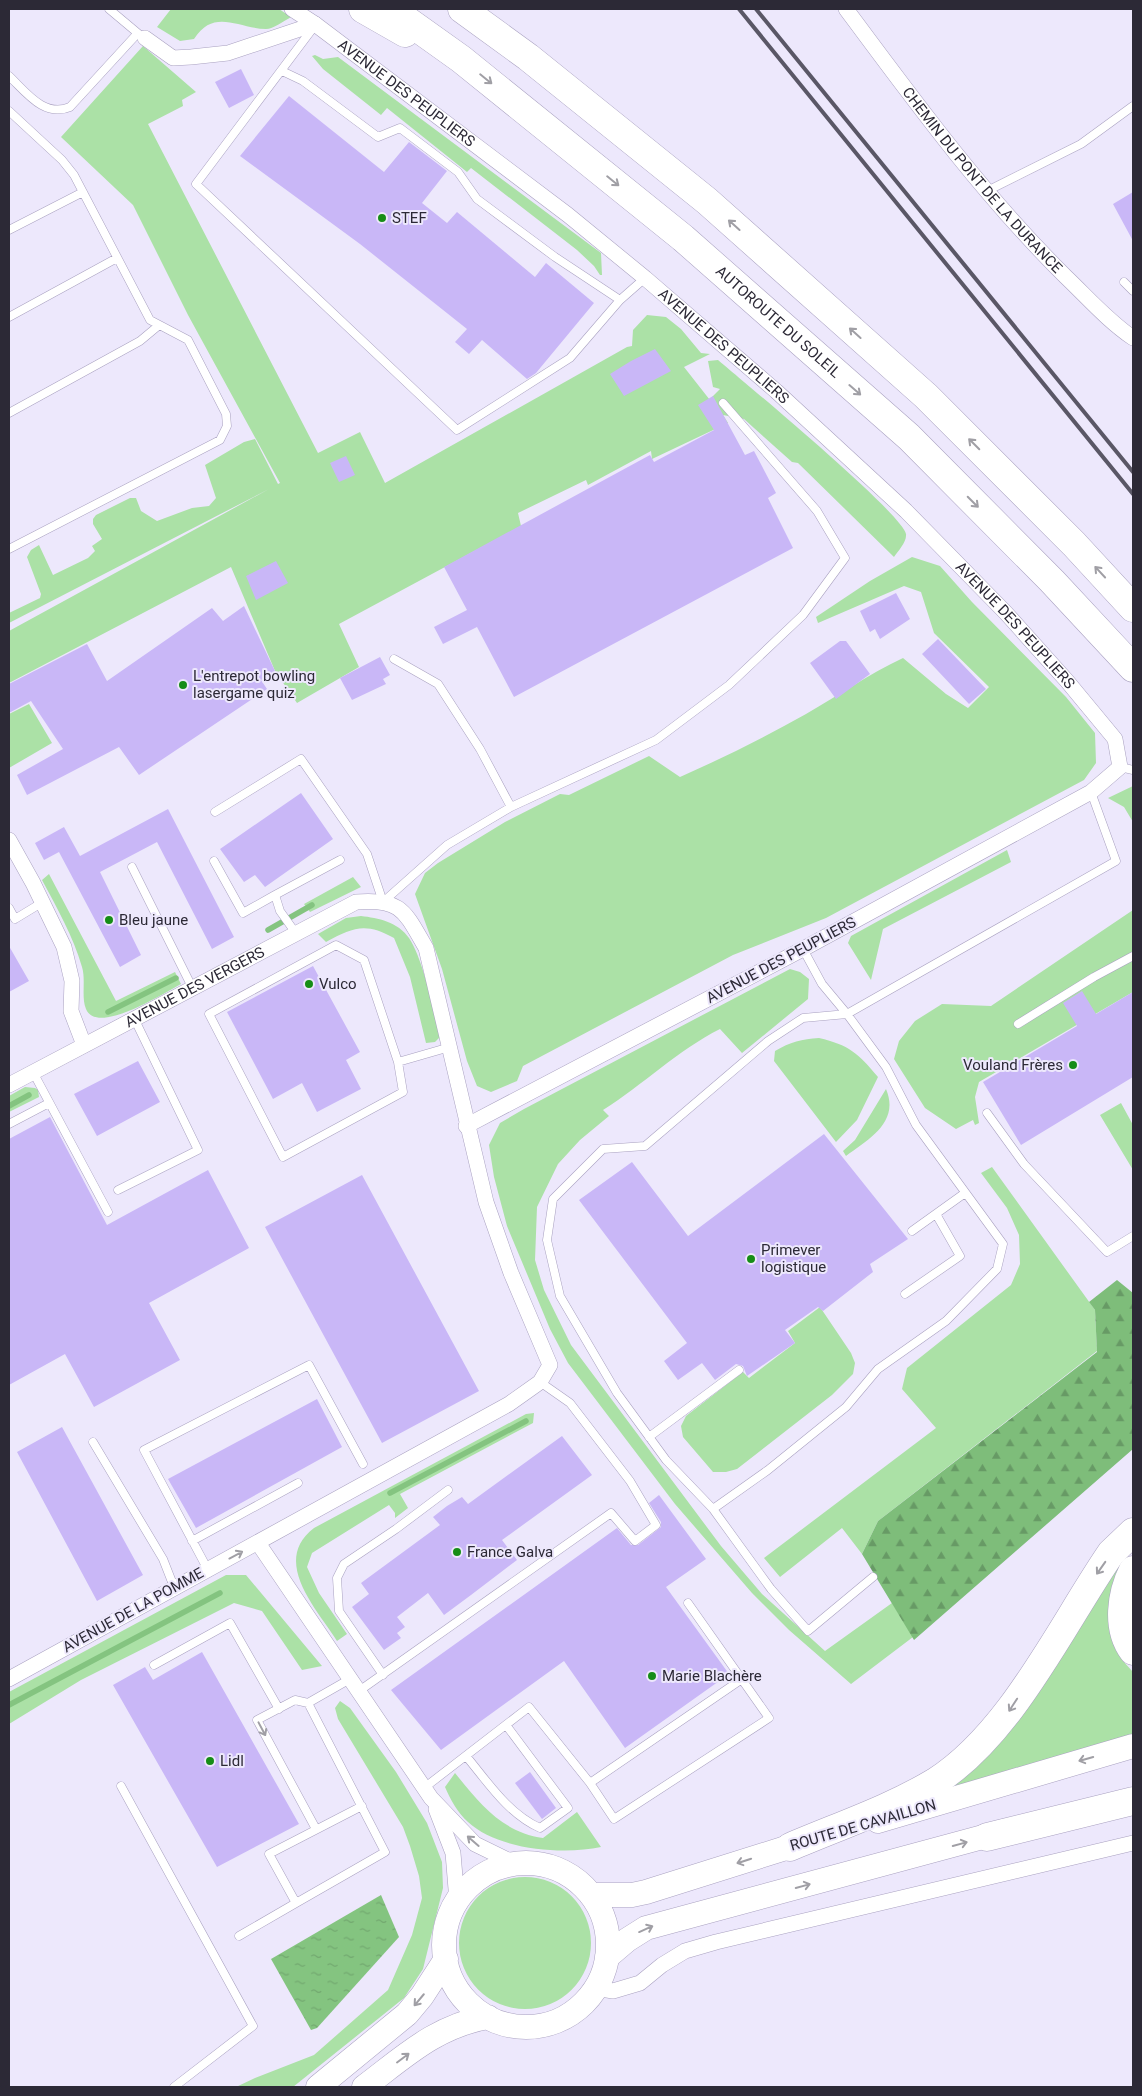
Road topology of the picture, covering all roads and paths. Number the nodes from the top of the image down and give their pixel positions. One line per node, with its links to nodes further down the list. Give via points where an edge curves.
1 (109, 9): 8 (lane)
2 (292, 9): 7 (street, AVENUE DES PEUPLIERS)
3 (363, 9): 9 (highway)
4 (391, 9): 9 (highway, AUTOROUTE DU SOLEIL)
5 (462, 9): 28 (highway, one-way to 5, via 1074,544 919,390 707,201 528,56)
6 (846, 9): 14 (street, CHEMIN DU PONT DE LA DURANCE, via 950,149)
7 (315, 24): 8 (street, via 228,53 191,57 173,58); 10 (lane); 18 (street, AVENUE DES PEUPLIERS)
8 (141, 36): 11 (lane, via 70,107 61,111 48,110 36,102)
9 (461, 59): 30 (highway, AUTOROUTE DU SOLEIL, one-way to 30, via 683,238 909,437)
10 (282, 71): 21 (lane, via 303,81 378,137 400,128 458,172 477,199); 21 (lane, via 196,184 457,430 570,358)
11 (9, 76)
12 (1133, 106): 14 (lane, via 1081,144)
13 (9, 110): 15 (lane, via 62,160)
14 (987, 191): 24 (street, CHEMIN DU PONT DE LA DURANCE, via 1036,247 1117,327)
15 (83, 192): 16 (lane); 17 (lane)
16 (9, 230)
17 (117, 258): 22 (lane); 23 (lane, via 150,320)
18 (645, 278): 21 (lane); 31 (street, AVENUE DES PEUPLIERS, via 776,391 899,505 1006,613 1115,739)
19 (1124, 282): 20 (lane)
20 (1133, 290)
21 (620, 300)
22 (9, 317)
23 (158, 326): 26 (lane, via 140,341); 27 (lane, via 188,340 226,414 225,434 220,440)
24 (1133, 338)
25 (723, 403): 33 (lane, via 817,511 845,558 803,615 729,685 656,740)
26 (9, 413)
27 (9, 549)
28 (1133, 608)
29 (394, 659): 33 (lane, via 438,684 480,749)
30 (1133, 668)
31 (1126, 769): 32 (street, AVENUE DES PEUPLIERS)
32 (1091, 792): 44 (street, AVENUE DES PEUPLIERS); 47 (lane, via 1116,861)
33 (511, 808): 41 (lane, via 447,845)
34 (215, 812): 41 (lane, via 301,760 366,854)
35 (9, 840): 40 (street)
36 (340, 860): 39 (lane)
37 (214, 861): 39 (lane, via 243,913)
38 (132, 867): 46 (lane)
39 (275, 895): 43 (lane, via 280,911)
40 (43, 902): 42 (lane, via 15,919); 50 (street, via 64,947 72,981 71,1011)
41 (384, 902): 43 (street, AVENUE DES VERGERS, via 356,902); 51 (street, via 399,906 426,948)
42 (9, 908)
43 (295, 932): 46 (street, AVENUE DES VERGERS)
44 (803, 949): 47 (lane, via 822,984); 58 (street, AVENUE DES PEUPLIERS)
45 (1133, 956): 49 (lane)
46 (192, 987): 48 (street, AVENUE DES VERGERS)
47 (847, 1014): 60 (lane, via 886,1067 916,1125); 68 (lane, via 803,1018 768,1041 645,1146 603,1149 553,1199 547,1240 560,1296 617,1393)
48 (134, 1018): 50 (street, AVENUE DES VERGERS); 59 (lane, via 198,1150)
49 (1018, 1024)
50 (84, 1045): 53 (street, AVENUE DES VERGERS)
51 (450, 1047): 52 (lane); 58 (street)
52 (398, 1062): 52 (lane, via 364,960 336,945 209,1014 283,1157 403,1092)
53 (33, 1072): 54 (street, AVENUE DES VERGERS); 55 (lane)
54 (9, 1085)
55 (49, 1103): 57 (lane); 61 (lane)
56 (987, 1113): 64 (lane, via 1024,1164 1107,1252)
57 (9, 1124)
58 (466, 1126): 67 (street, via 511,1273 550,1365)
59 (118, 1190)
60 (966, 1193): 62 (lane); 73 (lane, via 1003,1244 997,1269 946,1321 878,1369 846,1406 768,1470)
61 (108, 1212)
62 (936, 1214): 63 (lane); 65 (lane, via 960,1256)
63 (912, 1231)
64 (1133, 1236)
65 (905, 1294)
66 (740, 1370): 68 (lane)
67 (540, 1382): 76 (street, AVENUE DE LA POMME, via 509,1404); 84 (lane, via 570,1403 630,1481 656,1525 635,1541 611,1513)
68 (649, 1437): 73 (lane)
69 (93, 1442): 80 (lane, via 163,1559)
70 (363, 1464): 75 (lane, via 309,1365 144,1450)
71 (298, 1483): 75 (lane)
72 (448, 1490): 84 (lane, via 344,1564 337,1578 339,1611)
73 (712, 1509): 79 (lane, via 771,1589 808,1631)
74 (1133, 1532): 102 (highway, one-way to 102, via 1111,1553 1002,1722 965,1758 936,1781 901,1800)
75 (192, 1541): 77 (lane)
76 (258, 1543): 77 (street, AVENUE DE LA POMME, one-way to 76); 87 (street)
77 (208, 1570): 80 (street, AVENUE DE LA POMME)
78 (1133, 1570): 82 (highway, via 1127,1582 1122,1624 1127,1643)
79 (873, 1577)
80 (174, 1587): 85 (street, AVENUE DE LA POMME)
81 (688, 1603): 86 (lane)
82 (1133, 1651)
83 (154, 1666): 89 (lane, via 230,1623)
84 (383, 1675): 87 (lane)
85 (9, 1679)
86 (742, 1679): 93 (lane); 93 (lane, via 769,1718 614,1819)
87 (354, 1685): 88 (lane); 96 (street)
88 (308, 1703): 89 (lane, via 295,1700); 98 (lane)
89 (279, 1709): 99 (lane, one-way to 99, via 257,1720)
90 (506, 1725): 92 (lane); 92 (lane, via 568,1808 540,1828 527,1822 512,1810); 93 (lane, via 529,1707)
91 (1133, 1746): 102 (main road, ROUTE DE CAVAILLON, one-way to 102)
92 (466, 1756): 96 (lane)
93 (590, 1783)
94 (121, 1786): 112 (lane, via 253,2026)
95 (1133, 1790): 100 (main road)
96 (428, 1793): 103 (street, one-way to 96, via 475,1844); 105 (street, via 453,1853)
97 (1133, 1801): 100 (highway)
98 (362, 1806): 99 (lane); 106 (lane, via 386,1852)
99 (316, 1829): 106 (lane, via 269,1854)
100 (988, 1837): 108 (main road, one-way to 100, via 646,1928)
101 (1133, 1843): 110 (street, via 716,1942 685,1951 640,1983 613,1991)
102 (790, 1847): 104 (main road, ROUTE DE CAVAILLON, one-way to 104, via 646,1892)
103 (516, 1864): 104 (main road, via 561,1871 578,1881); 105 (main road, via 488,1872)
104 (591, 1896): 108 (main road, via 605,1925)
105 (457, 1901): 109 (main road, via 446,1929)
106 (296, 1903): 107 (lane)
107 (238, 1936)
108 (607, 1957): 110 (main road)
109 (446, 1959): 111 (main road, via 448,1971 460,1993); 113 (main road, one-way to 113, via 407,2014)
110 (596, 1988): 111 (main road, via 578,2008 554,2022 527,2027)
111 (488, 2017): 114 (main road, one-way to 111, via 450,2026)
112 (174, 2087)
113 (318, 2087)
114 (364, 2087)

